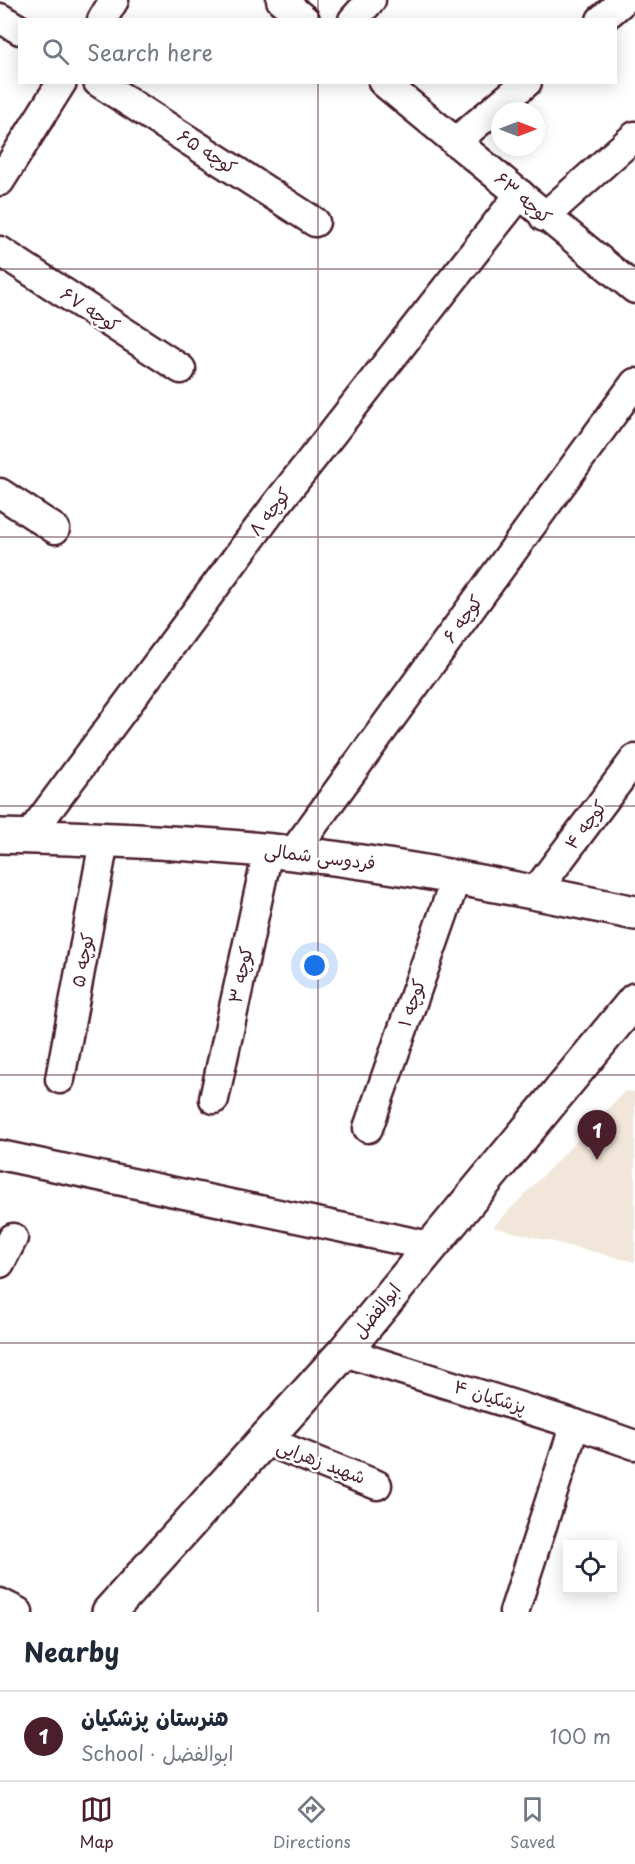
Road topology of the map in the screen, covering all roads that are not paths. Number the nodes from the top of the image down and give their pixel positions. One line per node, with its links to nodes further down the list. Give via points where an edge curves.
1 (114, 0): 6 (street)
2 (281, 0): 7 (street)
3 (370, 0): 8 (street)
4 (624, 0): 9 (street)
5 (0, 18): 10 (street)
6 (103, 18)
7 (303, 18)
8 (355, 18)
9 (603, 18)
10 (18, 29)
11 (61, 84): 17 (street)
12 (101, 84): 20 (street, کوچه ۶۵)
13 (384, 84): 16 (street, کوچه ۶۳)
14 (524, 84): 16 (street)
15 (635, 136): 19 (street)
16 (455, 142): 18 (street, کوچه ۶۳)
17 (0, 181)
18 (520, 194): 19 (street, کوچه ۶۳); 28 (street, کوچه ۸)
19 (544, 217): 22 (street, کوچه ۶۳)
20 (315, 222)
21 (0, 251): 23 (street, کوچه ۶۷)
22 (635, 289)
23 (181, 369)
24 (635, 383): 30 (street, کوچه ۶)
25 (0, 493): 26 (street)
26 (55, 529)
27 (635, 759): 32 (street, کوچه ۴)
28 (14, 836): 29 (street, فردوسی شمالی)
29 (104, 841): 30 (street, فردوسی شمالی); 35 (street, کوچه ۵)
30 (280, 853): 31 (street, فردوسی شمالی); 36 (street, کوچه ۳)
31 (456, 878): 32 (street, فردوسی شمالی); 37 (street, کوچه ۱)
32 (536, 891): 33 (street, فردوسی شمالی)
33 (635, 913)
34 (635, 1000): 40 (street, ابوالفضل)
35 (60, 1079)
36 (214, 1099)
37 (368, 1128)
38 (0, 1155): 40 (street)
39 (13, 1238): 41 (street)
40 (429, 1246): 42 (street, ابوالفضل)
41 (0, 1263)
42 (344, 1352): 43 (street, پزشکیان ۴); 44 (street, ابوالفضل)
43 (575, 1424): 45 (street, پزشکیان ۴); 50 (street)
44 (264, 1440): 46 (street, شهید زهرایی); 49 (street, ابوالفضل)
45 (635, 1445)
46 (377, 1485)
47 (0, 1603): 48 (street)
48 (18, 1612)
49 (109, 1612)
50 (514, 1612)

